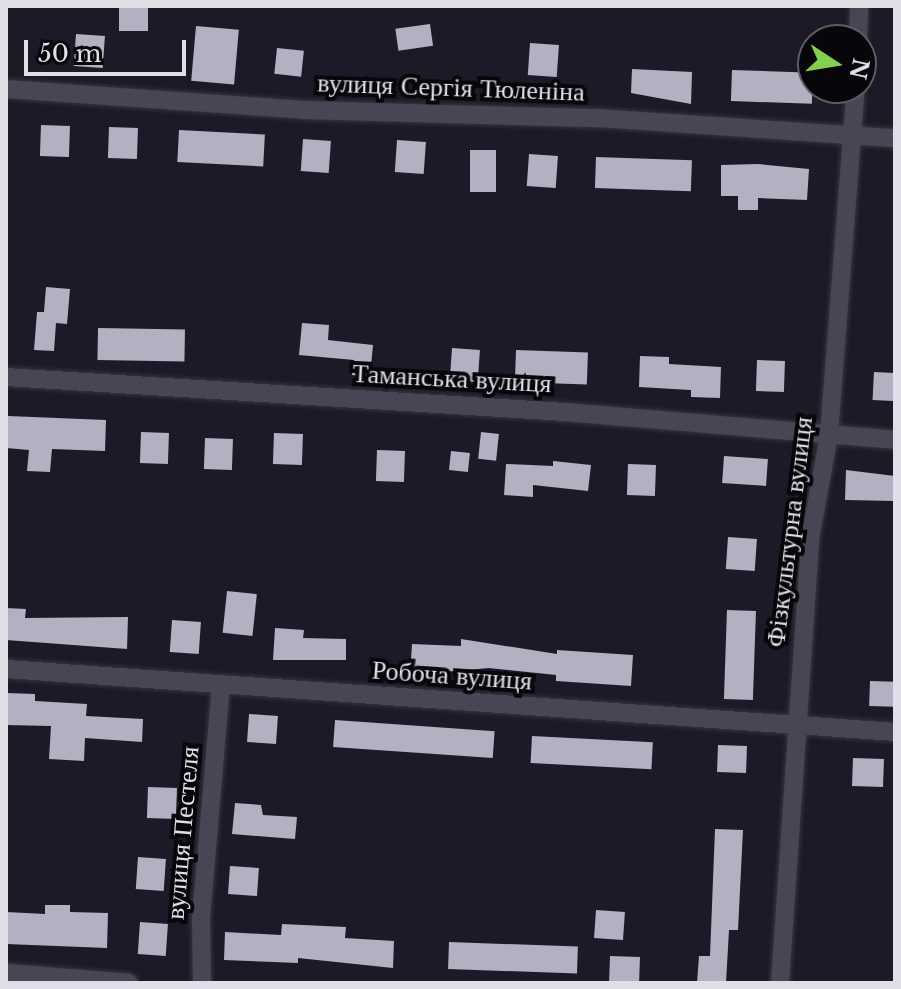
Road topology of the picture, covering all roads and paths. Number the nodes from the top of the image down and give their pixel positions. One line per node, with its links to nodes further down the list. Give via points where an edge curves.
1 (6, 89): 3 (street, вулиця Сергія Тюленіна, via 304,110 598,118)
2 (855, 104): 3 (street, Фізкультурна вулиця)
3 (854, 135): 4 (street, вулиця Сергія Тюленіна); 6 (street, Фізкультурна вулиця)
4 (895, 138)
5 (6, 377): 6 (street, Таманська вулиця, via 565,412)
6 (829, 435): 7 (street, Таманська вулиця); 10 (street, Фізкультурна вулиця, via 811,534)
7 (895, 440)
8 (6, 669): 9 (street, Робоча вулиця)
9 (221, 687): 10 (street, Робоча вулиця); 14 (street, вулиця Пестеля, via 201,918)
10 (795, 725): 11 (street, Робоча вулиця); 15 (street, Фізкультурна вулиця)
11 (895, 732)
12 (6, 973): 13 (street)
13 (129, 983)
14 (202, 983)
15 (780, 983)

